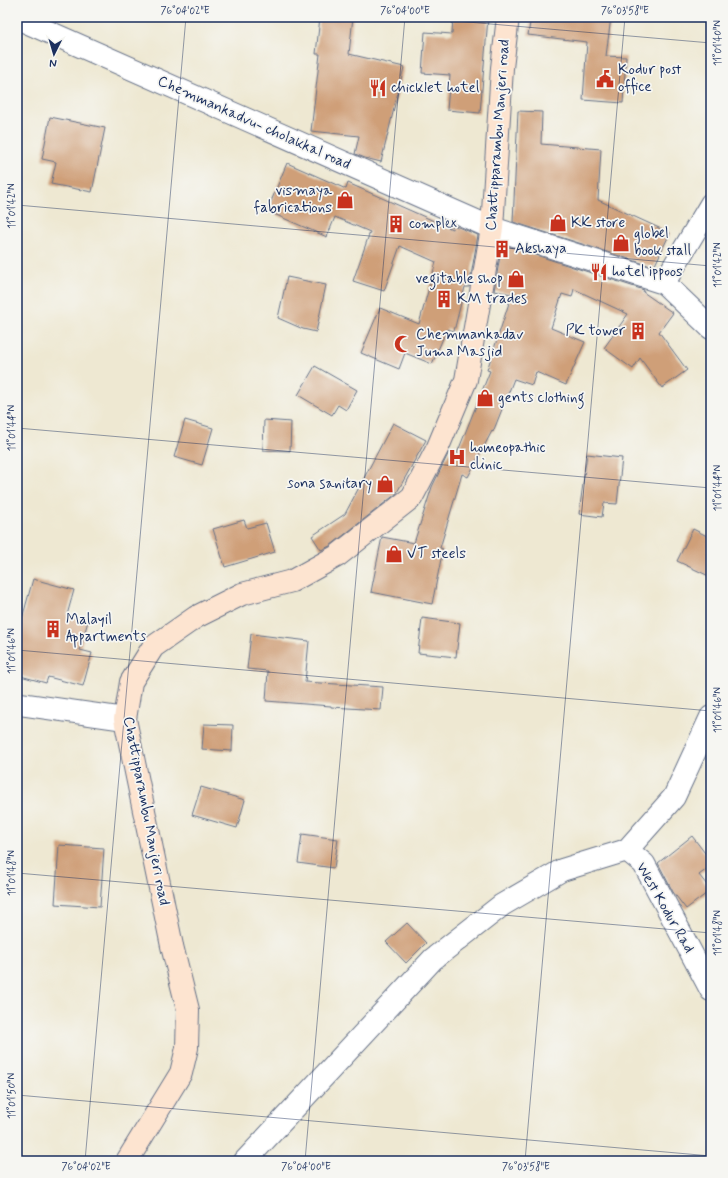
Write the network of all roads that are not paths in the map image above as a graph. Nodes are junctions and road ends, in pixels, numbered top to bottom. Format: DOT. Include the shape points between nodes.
graph roads {
  1 [pos="508,17"];
  2 [pos="17,18"];
  3 [pos="711,204"];
  4 [pos="492,228"];
  5 [pos="664,283"];
  6 [pos="711,328"];
  7 [pos="20,704"];
  8 [pos="711,717"];
  9 [pos="125,720"];
  10 [pos="627,850"];
  11 [pos="711,990"];
  12 [pos="127,1161"];
  13 [pos="245,1161"];
  1 -- 4 [label="main road, Chattipparambu Manjeri road" via="502,68"];
  2 -- 4 [label="street, Chemmankadvu- cholakkal road"];
  3 -- 5 [label="street"];
  4 -- 5 [label="street, Chemmankadvu- cholakkal road"];
  4 -- 9 [label="main road, Chattipparambu Manjeri road" via="466,380 438,447 412,497 337,556 292,582 242,594 202,613 153,647 131,682"];
  5 -- 6 [label="street"];
  7 -- 9 [label="street"];
  8 -- 10 [label="street" via="674,798"];
  9 -- 12 [label="main road, Chattipparambu Manjeri road" via="172,946 188,1010 187,1048 181,1073"];
  10 -- 11 [label="street, West Kodur Rad" via="644,864"];
  10 -- 13 [label="street" via="562,870 502,905 433,959"];
}
